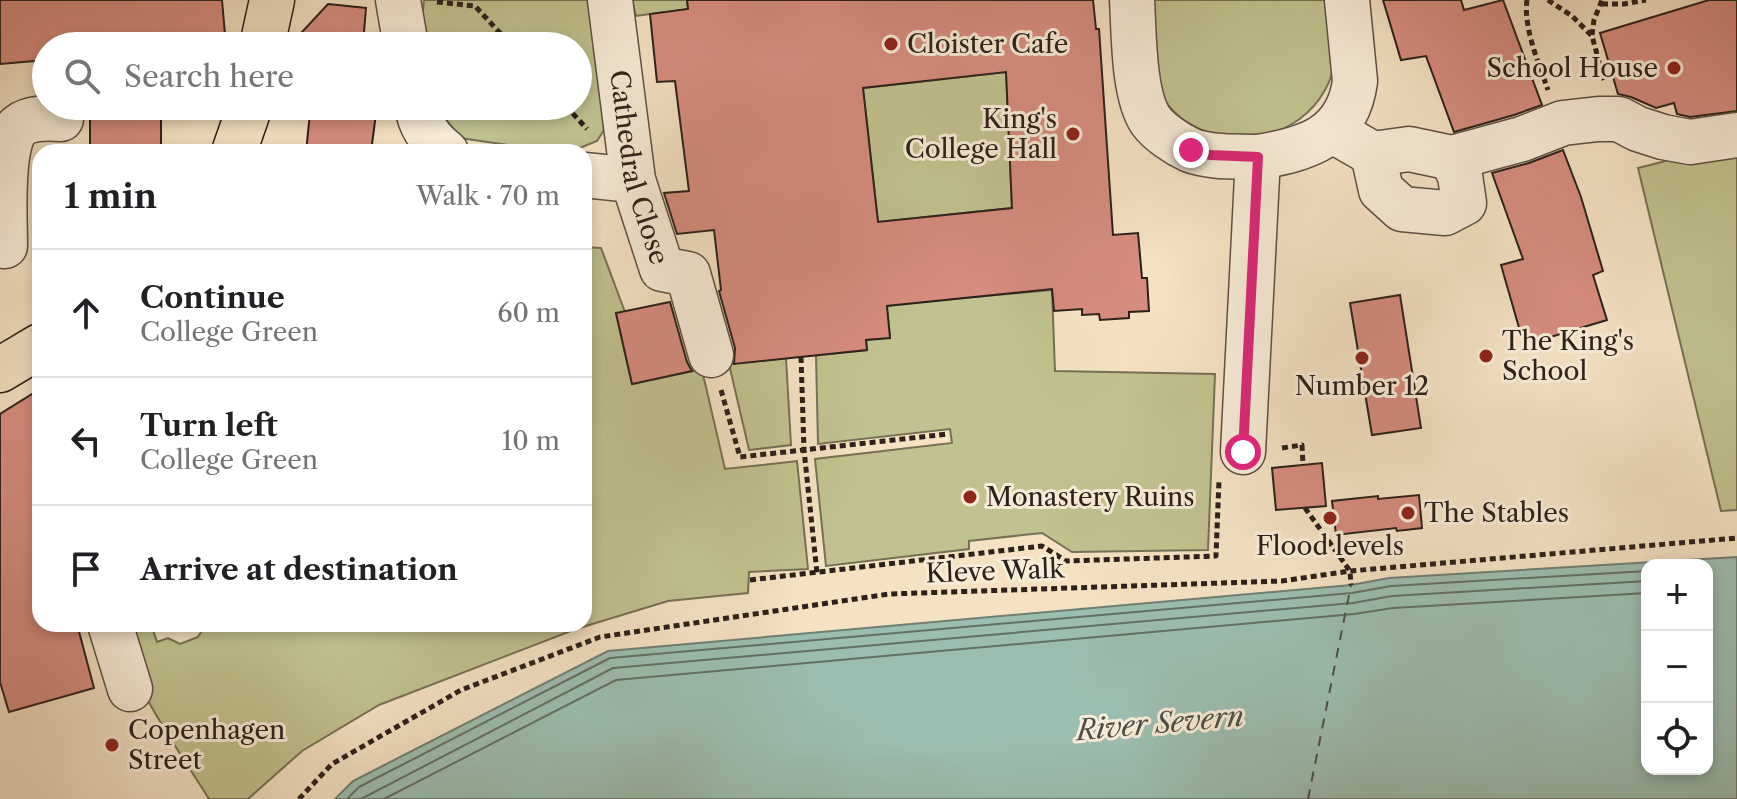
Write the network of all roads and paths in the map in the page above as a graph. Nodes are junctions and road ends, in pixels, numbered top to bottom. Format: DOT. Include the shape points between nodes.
graph roads {
  1 [pos="272,0"];
  2 [pos="610,0"];
  3 [pos="1132,0"];
  4 [pos="1347,0"];
  5 [pos="1527,0"];
  6 [pos="1548,0"];
  7 [pos="1646,0"];
  8 [pos="414,1"];
  9 [pos="1602,2"];
  10 [pos="265,32"];
  11 [pos="408,32"];
  12 [pos="499,32"];
  13 [pos="1592,36"];
  14 [pos="1619,119"];
  15 [pos="33,120"];
  16 [pos="245,120"];
  17 [pos="420,120"];
  18 [pos="572,120"];
  19 [pos="1563,123"];
  20 [pos="1333,131"];
  21 [pos="1737,135"];
  22 [pos="237,144"];
  23 [pos="435,144"];
  24 [pos="583,144"];
  25 [pos="1373,154"];
  26 [pos="1258,157"];
  27 [pos="592,158"];
  28 [pos="1452,158"];
  29 [pos="633,180"];
  30 [pos="3,220"];
  31 [pos="32,351"];
  32 [pos="801,357"];
  33 [pos="714,366"];
  34 [pos="0,370"];
  35 [pos="948,434"];
  36 [pos="1302,445"];
  37 [pos="804,450"];
  38 [pos="1243,452"];
  39 [pos="1303,465"];
  40 [pos="1305,508"];
  41 [pos="1737,538"];
  42 [pos="1350,571"];
  43 [pos="817,573"];
  44 [pos="750,580"];
  45 [pos="1351,585"];
  46 [pos="112,632"];
  47 [pos="130,689"];
  48 [pos="299,799"];
  1 -- 10 [label="main road"];
  2 -- 29 [label="street, Cathedral Close"];
  3 -- 26 [label="street" via="1136,70 1150,120 1191,150"];
  4 -- 20 [label="street" via="1355,81 1345,114"];
  5 -- 19 [label="path" via="1534,49"];
  6 -- 13 [label="path"];
  7 -- 9 [label="path"];
  8 -- 11 [label="street"];
  8 -- 12 [label="path" via="475,6"];
  9 -- 13 [label="path"];
  13 -- 14 [label="path" via="1608,101"];
  14 -- 19 [label="street"];
  14 -- 21 [label="street" via="1690,142"];
  15 -- 30 [label="street" via="8,138"];
  16 -- 22 [label="main road"];
  17 -- 23 [label="street"];
  18 -- 24 [label="path"];
  19 -- 28 [label="street"];
  20 -- 25 [label="street"];
  20 -- 26 [label="street" via="1309,144"];
  25 -- 28 [label="street" via="1409,149"];
  25 -- 28 [label="street" via="1381,190 1391,200 1402,209 1445,213 1464,203"];
  26 -- 38 [label="street"];
  27 -- 29 [label="street"];
  29 -- 33 [label="street, Cathedral Close" via="662,269 688,274"];
  31 -- 34 [label="main road"];
  32 -- 37 [label="path"];
  33 -- 37 [label="path" via="740,457"];
  35 -- 37 [label="path"];
  36 -- 39 [label="path"];
  37 -- 43 [label="path"];
  38 -- 43 [label="path" via="1220,453 1216,556 1066,561 1042,546"];
  40 -- 42 [label="path"];
  41 -- 42 [label="path, Kleve Walk"];
  42 -- 45 [label="path"];
  42 -- 48 [label="path, Kleve Walk" via="1282,581 889,594 600,637 461,690 332,764"];
  43 -- 44 [label="path"];
  46 -- 47 [label="street"];
}
